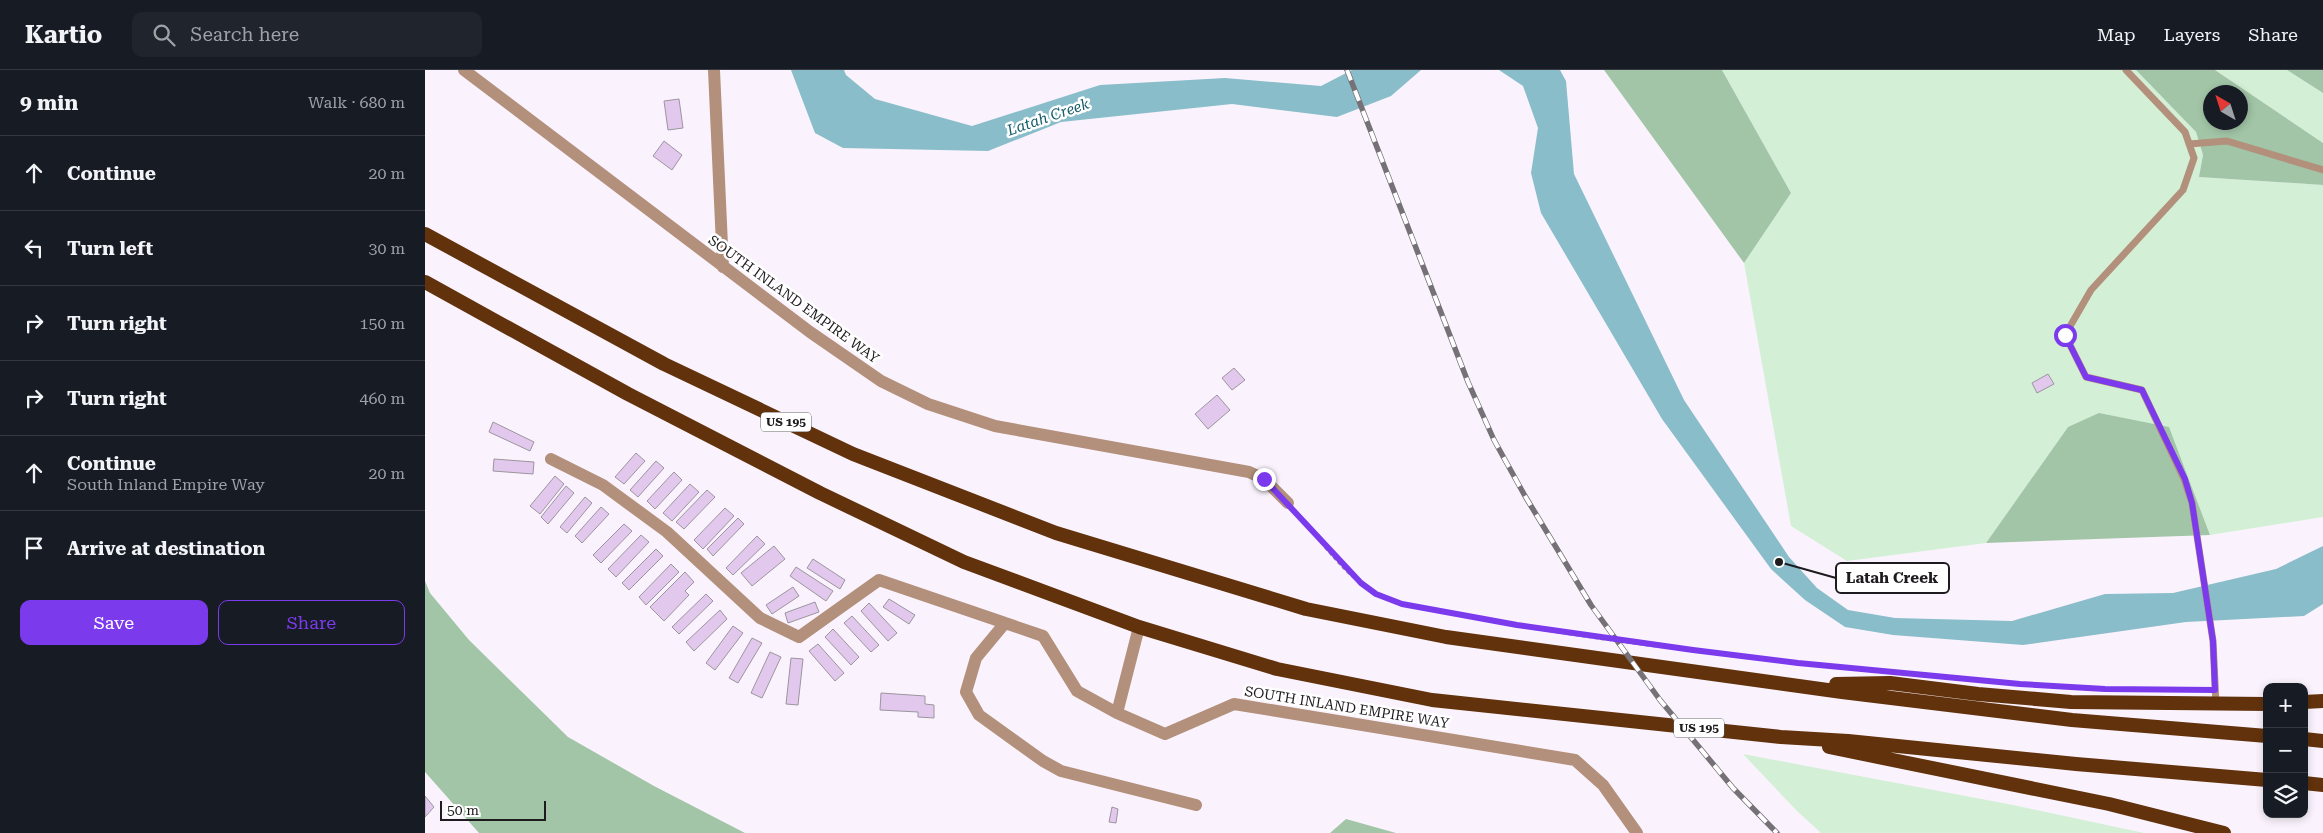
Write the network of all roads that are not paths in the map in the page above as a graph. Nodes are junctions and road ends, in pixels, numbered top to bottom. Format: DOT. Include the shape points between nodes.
graph roads {
  1 [pos="464,70"];
  2 [pos="714,70"];
  3 [pos="2126,70"];
  4 [pos="2189,144"];
  5 [pos="2323,170"];
  6 [pos="425,234"];
  7 [pos="723,267"];
  8 [pos="425,282"];
  9 [pos="551,459"];
  10 [pos="1288,503"];
  11 [pos="1005,623"];
  12 [pos="1139,627"];
  13 [pos="1793,685"];
  14 [pos="2323,701"];
  15 [pos="2308,702"];
  16 [pos="2263,704"];
  17 [pos="2215,705"];
  18 [pos="1117,713"];
  19 [pos="2263,736"];
  20 [pos="1781,737"];
  21 [pos="2308,739"];
  22 [pos="2323,741"];
  23 [pos="2263,780"];
  24 [pos="2308,783"];
  25 [pos="2323,785"];
  26 [pos="1196,805"];
  27 [pos="1637,833"];
  28 [pos="2224,833"];
  1 -- 7 [label="street, SOUTH INLAND EMPIRE WAY"];
  2 -- 7 [label="street"];
  3 -- 4 [label="lane" via="2185,132"];
  4 -- 5 [label="lane" via="2227,141"];
  4 -- 17 [label="lane" via="2194,158 2183,190 2091,290 2065,335 2086,377 2142,390 2185,479 2192,503 2213,641"];
  6 -- 13 [label="highway, US 195" via="664,364 853,454 1056,533 1306,610 1447,637"];
  7 -- 10 [label="street, SOUTH INLAND EMPIRE WAY" via="881,381 928,404 995,426 1249,472 1264,479"];
  8 -- 12 [label="highway, US 195" via="629,394 820,493 965,562"];
  9 -- 11 [label="street, SOUTH INLAND EMPIRE WAY" via="603,485 667,532 760,618 799,637 879,580"];
  11 -- 18 [label="street, SOUTH INLAND EMPIRE WAY" via="1043,636 1077,690"];
  11 -- 26 [label="street" via="976,658 966,692 979,715 1061,771"];
  12 -- 18 [label="street"];
  12 -- 20 [label="highway, US 195" via="1277,669 1432,700"];
  13 -- 17 [label="highway" via="1890,683 2071,702"];
  13 -- 19 [label="highway, US 195" via="2072,720"];
  14 -- 15 [label="highway"];
  16 -- 17 [label="highway"];
  18 -- 27 [label="street, SOUTH INLAND EMPIRE WAY" via="1165,734 1234,704 1575,760 1603,785"];
  20 -- 23 [label="highway, US 195"];
  20 -- 28 [label="highway" via="2109,804"];
  21 -- 22 [label="highway"];
  24 -- 25 [label="highway"];
}
